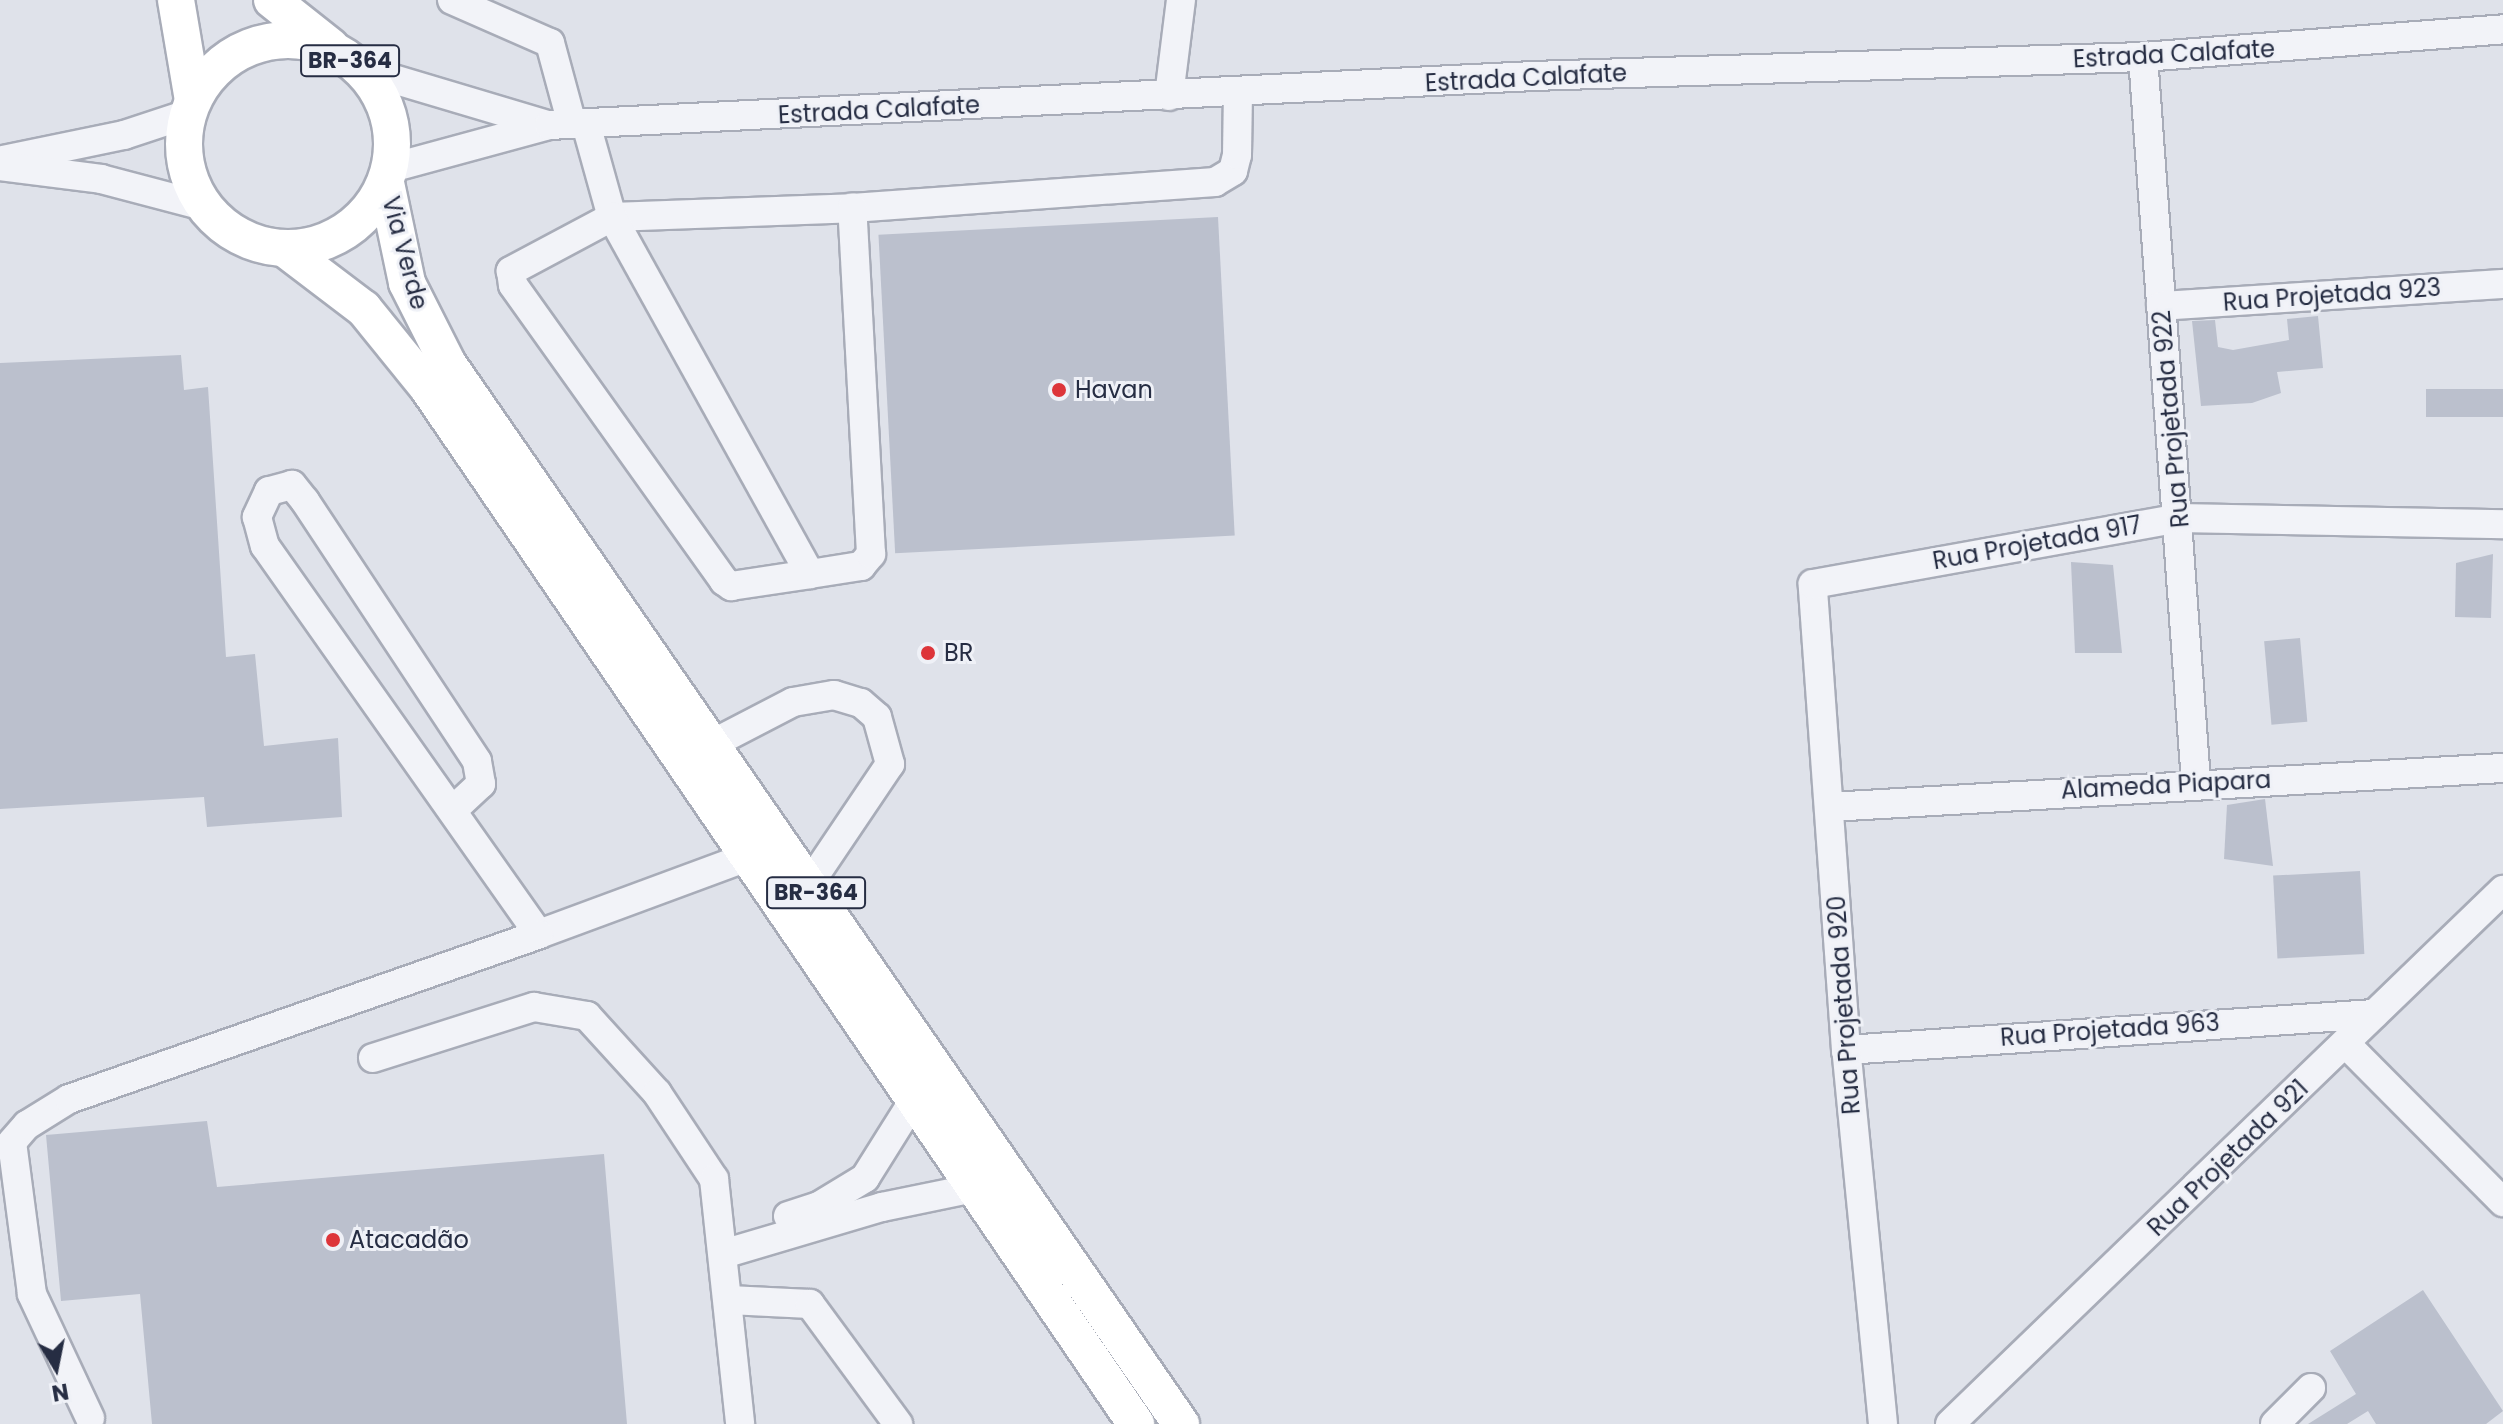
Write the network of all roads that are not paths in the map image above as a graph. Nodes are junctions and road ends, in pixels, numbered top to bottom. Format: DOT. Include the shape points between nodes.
graph roads {
  1 [pos="176,0"];
  2 [pos="272,0"];
  3 [pos="452,0"];
  4 [pos="1181,0"];
  5 [pos="2503,29"];
  6 [pos="2143,57"];
  7 [pos="351,61"];
  8 [pos="1238,93"];
  9 [pos="1169,96"];
  10 [pos="190,107"];
  11 [pos="569,124"];
  12 [pos="0,163"];
  13 [pos="388,176"];
  14 [pos="203,206"];
  15 [pos="852,208"];
  16 [pos="612,217"];
  17 [pos="285,249"];
  18 [pos="2503,284"];
  19 [pos="2161,306"];
  20 [pos="438,376"];
  21 [pos="2180,518"];
  22 [pos="2503,524"];
  23 [pos="810,574"];
  24 [pos="1813,584"];
  25 [pos="714,743"];
  26 [pos="2503,768"];
  27 [pos="2196,782"];
  28 [pos="1830,807"];
  29 [pos="454,809"];
  30 [pos="745,858"];
  31 [pos="809,884"];
  32 [pos="2503,890"];
  33 [pos="539,934"];
  34 [pos="2374,1014"];
  35 [pos="2346,1044"];
  36 [pos="1846,1050"];
  37 [pos="373,1058"];
  38 [pos="912,1103"];
  39 [pos="970,1189"];
  40 [pos="2503,1202"];
  41 [pos="722,1245"];
  42 [pos="729,1300"];
  43 [pos="2311,1388"];
  44 [pos="90,1418"];
  45 [pos="1124,1420"];
  46 [pos="740,1424"];
  47 [pos="898,1424"];
  48 [pos="1181,1424"];
  49 [pos="1883,1424"];
  50 [pos="1950,1424"];
  51 [pos="2275,1424"];
  1 -- 10 [label="main road"];
  2 -- 7 [label="main road, BR-364"];
  3 -- 11 [label="street" via="550,43"];
  4 -- 9 [label="street"];
  5 -- 6 [label="street, Estrada Calafate"];
  6 -- 8 [label="street, Estrada Calafate" via="1532,76"];
  6 -- 19 [label="street, Rua Projetada 922"];
  7 -- 10 [label="main road, BR-364" via="306,41 272,41 239,52 212,72"];
  7 -- 11 [label="street, Estrada Calafate"];
  7 -- 13 [label="main road, BR-364" via="390,116"];
  8 -- 9 [label="street, Estrada Calafate"];
  8 -- 15 [label="street" via="1233,171 1215,182"];
  9 -- 11 [label="street, Estrada Calafate"];
  10 -- 12 [label="street" via="124,135"];
  10 -- 14 [label="main road" via="185,156"];
  11 -- 13 [label="street, Estrada Calafate"];
  11 -- 16 [label="street"];
  12 -- 14 [label="street" via="101,179"];
  13 -- 17 [label="main road" via="346,232"];
  13 -- 20 [label="main road, Via Verde / BR-364" via="407,283"];
  14 -- 17 [label="main road, BR-364" via="226,228"];
  15 -- 16 [label="street"];
  15 -- 23 [label="street" via="870,560"];
  16 -- 23 [label="street"];
  16 -- 23 [label="street" via="514,265 513,285 724,581 731,586"];
  17 -- 20 [label="main road, Via Verde / BR-364" via="364,309"];
  18 -- 19 [label="street, Rua Projetada 923"];
  19 -- 21 [label="street, Rua Projetada 922"];
  20 -- 25 [label="main road, BR-364"];
  20 -- 30 [label="main road, BR-364"];
  21 -- 22 [label="street, Rua Projetada 917"];
  21 -- 24 [label="street, Rua Projetada 917"];
  21 -- 27 [label="street, Rua Projetada 922"];
  24 -- 28 [label="street, Rua Projetada 920"];
  25 -- 31 [label="main road, BR-364"];
  25 -- 31 [label="street" via="793,702 834,695 861,703 877,717 890,764"];
  26 -- 27 [label="street, Alameda Piapara"];
  27 -- 28 [label="street, Alameda Piapara"];
  28 -- 36 [label="street, Rua Projetada 920"];
  29 -- 29 [label="street" via="265,546 257,517 269,491 292,485 305,501 477,761 481,784"];
  29 -- 33 [label="street"];
  30 -- 33 [label="street"];
  30 -- 38 [label="main road, BR-364"];
  31 -- 48 [label="main road, BR-364"];
  32 -- 34 [label="street, Rua Projetada 921"];
  33 -- 44 [label="street" via="69,1099 27,1125 12,1142 32,1294"];
  34 -- 35 [label="street, Rua Projetada 921"];
  34 -- 36 [label="street, Rua Projetada 963"];
  35 -- 40 [label="street"];
  35 -- 50 [label="street, Rua Projetada 921"];
  36 -- 49 [label="street, Rua Projetada 920"];
  37 -- 41 [label="street" via="534,1007 587,1016 657,1093 707,1163"];
  38 -- 39 [label="main road, BR-364"];
  38 -- 41 [label="street" via="865,1178 819,1206"];
  39 -- 41 [label="street"];
  39 -- 45 [label="main road, BR-364"];
  41 -- 42 [label="street"];
  42 -- 46 [label="street"];
  42 -- 47 [label="street" via="810,1304"];
  43 -- 51 [label="street"];
}
